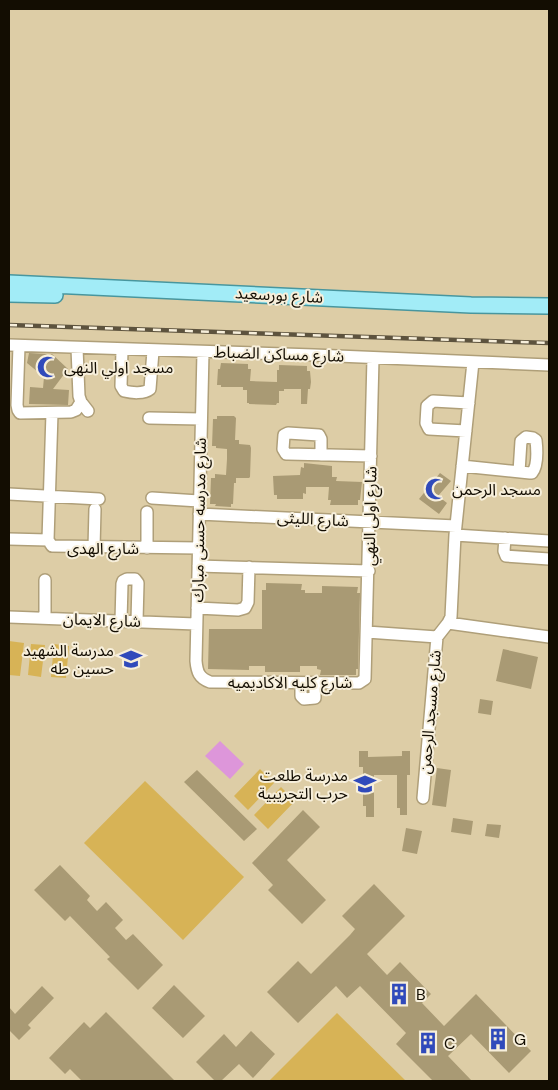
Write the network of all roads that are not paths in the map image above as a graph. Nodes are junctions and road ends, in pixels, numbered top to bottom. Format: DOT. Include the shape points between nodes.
graph roads {
  1 [pos="9,283"];
  2 [pos="9,294"];
  3 [pos="549,306"];
  4 [pos="524,309"];
  5 [pos="549,313"];
  6 [pos="14,346"];
  7 [pos="77,348"];
  8 [pos="122,350"];
  9 [pos="153,351"];
  10 [pos="203,352"];
  11 [pos="373,358"];
  12 [pos="473,362"];
  13 [pos="549,365"];
  14 [pos="468,403"];
  15 [pos="52,413"];
  16 [pos="149,418"];
  17 [pos="201,419"];
  18 [pos="466,431"];
  19 [pos="321,455"];
  20 [pos="371,456"];
  21 [pos="462,466"];
  22 [pos="519,472"];
  23 [pos="9,494"];
  24 [pos="50,496"];
  25 [pos="152,498"];
  26 [pos="199,501"];
  27 [pos="147,512"];
  28 [pos="199,514"];
  29 [pos="369,522"];
  30 [pos="456,530"];
  31 [pos="505,538"];
  32 [pos="9,539"];
  33 [pos="48,540"];
  34 [pos="549,541"];
  35 [pos="94,548"];
  36 [pos="147,548"];
  37 [pos="198,548"];
  38 [pos="549,559"];
  39 [pos="198,566"];
  40 [pos="249,567"];
  41 [pos="369,571"];
  42 [pos="45,580"];
  43 [pos="197,608"];
  44 [pos="9,617"];
  45 [pos="45,618"];
  46 [pos="121,621"];
  47 [pos="137,622"];
  48 [pos="448,623"];
  49 [pos="196,624"];
  50 [pos="368,632"];
  51 [pos="437,637"];
  52 [pos="549,637"];
  53 [pos="367,675"];
  54 [pos="210,682"];
  55 [pos="301,683"];
  56 [pos="315,683"];
  57 [pos="423,798"];
  1 -- 4 [label="main road, شارع بورسعيد"];
  2 -- 4 [label="main road, شارع بورسعيد"];
  3 -- 4 [label="main road, شارع بورسعيد"];
  4 -- 5 [label="main road, شارع بورسعيد"];
  6 -- 7 [label="street, شارع مساكن الضباط"];
  6 -- 15 [label="street" via="18,410 25,414"];
  7 -- 8 [label="street, شارع مساكن الضباط"];
  7 -- 15 [label="street" via="85,406 71,412"];
  8 -- 9 [label="street, شارع مساكن الضباط"];
  8 -- 9 [label="street" via="121,386 128,392 150,389"];
  9 -- 10 [label="street, شارع مساكن الضباط"];
  10 -- 11 [label="street, شارع مساكن الضباط"];
  10 -- 17 [label="street, شارع مدرسه حسنى مبارك"];
  11 -- 12 [label="street, شارع مساكن الضباط"];
  11 -- 20 [label="street, شارع اولى النهي"];
  12 -- 13 [label="street, شارع مساكن الضباط"];
  12 -- 14 [label="street"];
  14 -- 18 [label="street"];
  14 -- 18 [label="street" via="433,401 427,406 426,424 429,429"];
  15 -- 24 [label="street, شارع الهدى"];
  16 -- 17 [label="street"];
  17 -- 26 [label="street, شارع مدرسه حسنى مبارك"];
  18 -- 21 [label="street"];
  19 -- 20 [label="street"];
  20 -- 29 [label="street, شارع اولى النهي"];
  21 -- 22 [label="street"];
  21 -- 30 [label="street"];
  23 -- 24 [label="street"];
  24 -- 33 [label="street, شارع الهدى"];
  24 -- 35 [label="street" via="97,504"];
  25 -- 26 [label="street"];
  26 -- 28 [label="street, شارع مدرسه حسنى مبارك"];
  27 -- 36 [label="street"];
  28 -- 29 [label="street, شارع الليثى"];
  28 -- 37 [label="street, شارع مدرسه حسنى مبارك"];
  29 -- 30 [label="street, شارع الليثى"];
  29 -- 41 [label="street, شارع اولى النهي"];
  30 -- 31 [label="street, شارع الليثى"];
  30 -- 48 [label="street"];
  31 -- 34 [label="street, شارع الليثى"];
  31 -- 38 [label="street" via="506,556"];
  32 -- 33 [label="street"];
  33 -- 35 [label="street, شارع الهدى" via="55,548"];
  35 -- 36 [label="street, شارع الهدى"];
  36 -- 37 [label="street, شارع الهدى"];
  37 -- 39 [label="street, شارع مدرسه حسنى مبارك"];
  39 -- 40 [label="street"];
  39 -- 43 [label="street, شارع مدرسه حسنى مبارك"];
  40 -- 41 [label="street"];
  40 -- 43 [label="street" via="245,608"];
  41 -- 50 [label="street, شارع اولى النهي"];
  42 -- 45 [label="street"];
  43 -- 49 [label="street, شارع مدرسه حسنى مبارك"];
  44 -- 45 [label="street, شارع الايمان"];
  45 -- 46 [label="street, شارع الايمان"];
  46 -- 47 [label="street, شارع الايمان"];
  46 -- 47 [label="street" via="123,581 135,579 138,583"];
  47 -- 49 [label="street, شارع الايمان"];
  48 -- 51 [label="street, شارع مسجد الرحمن"];
  48 -- 52 [label="street"];
  49 -- 54 [label="street, شارع مدرسه حسنى مبارك" via="196,669"];
  50 -- 51 [label="street"];
  50 -- 53 [label="street, شارع اولى النهي"];
  51 -- 57 [label="street, شارع مسجد الرحمن"];
  53 -- 56 [label="street, شارع كليه الاكاديميه" via="359,683"];
  54 -- 55 [label="street, شارع كليه الاكاديميه"];
  55 -- 56 [label="street, شارع كليه الاكاديميه"];
  55 -- 56 [label="street" via="304,700 315,698"];
}
